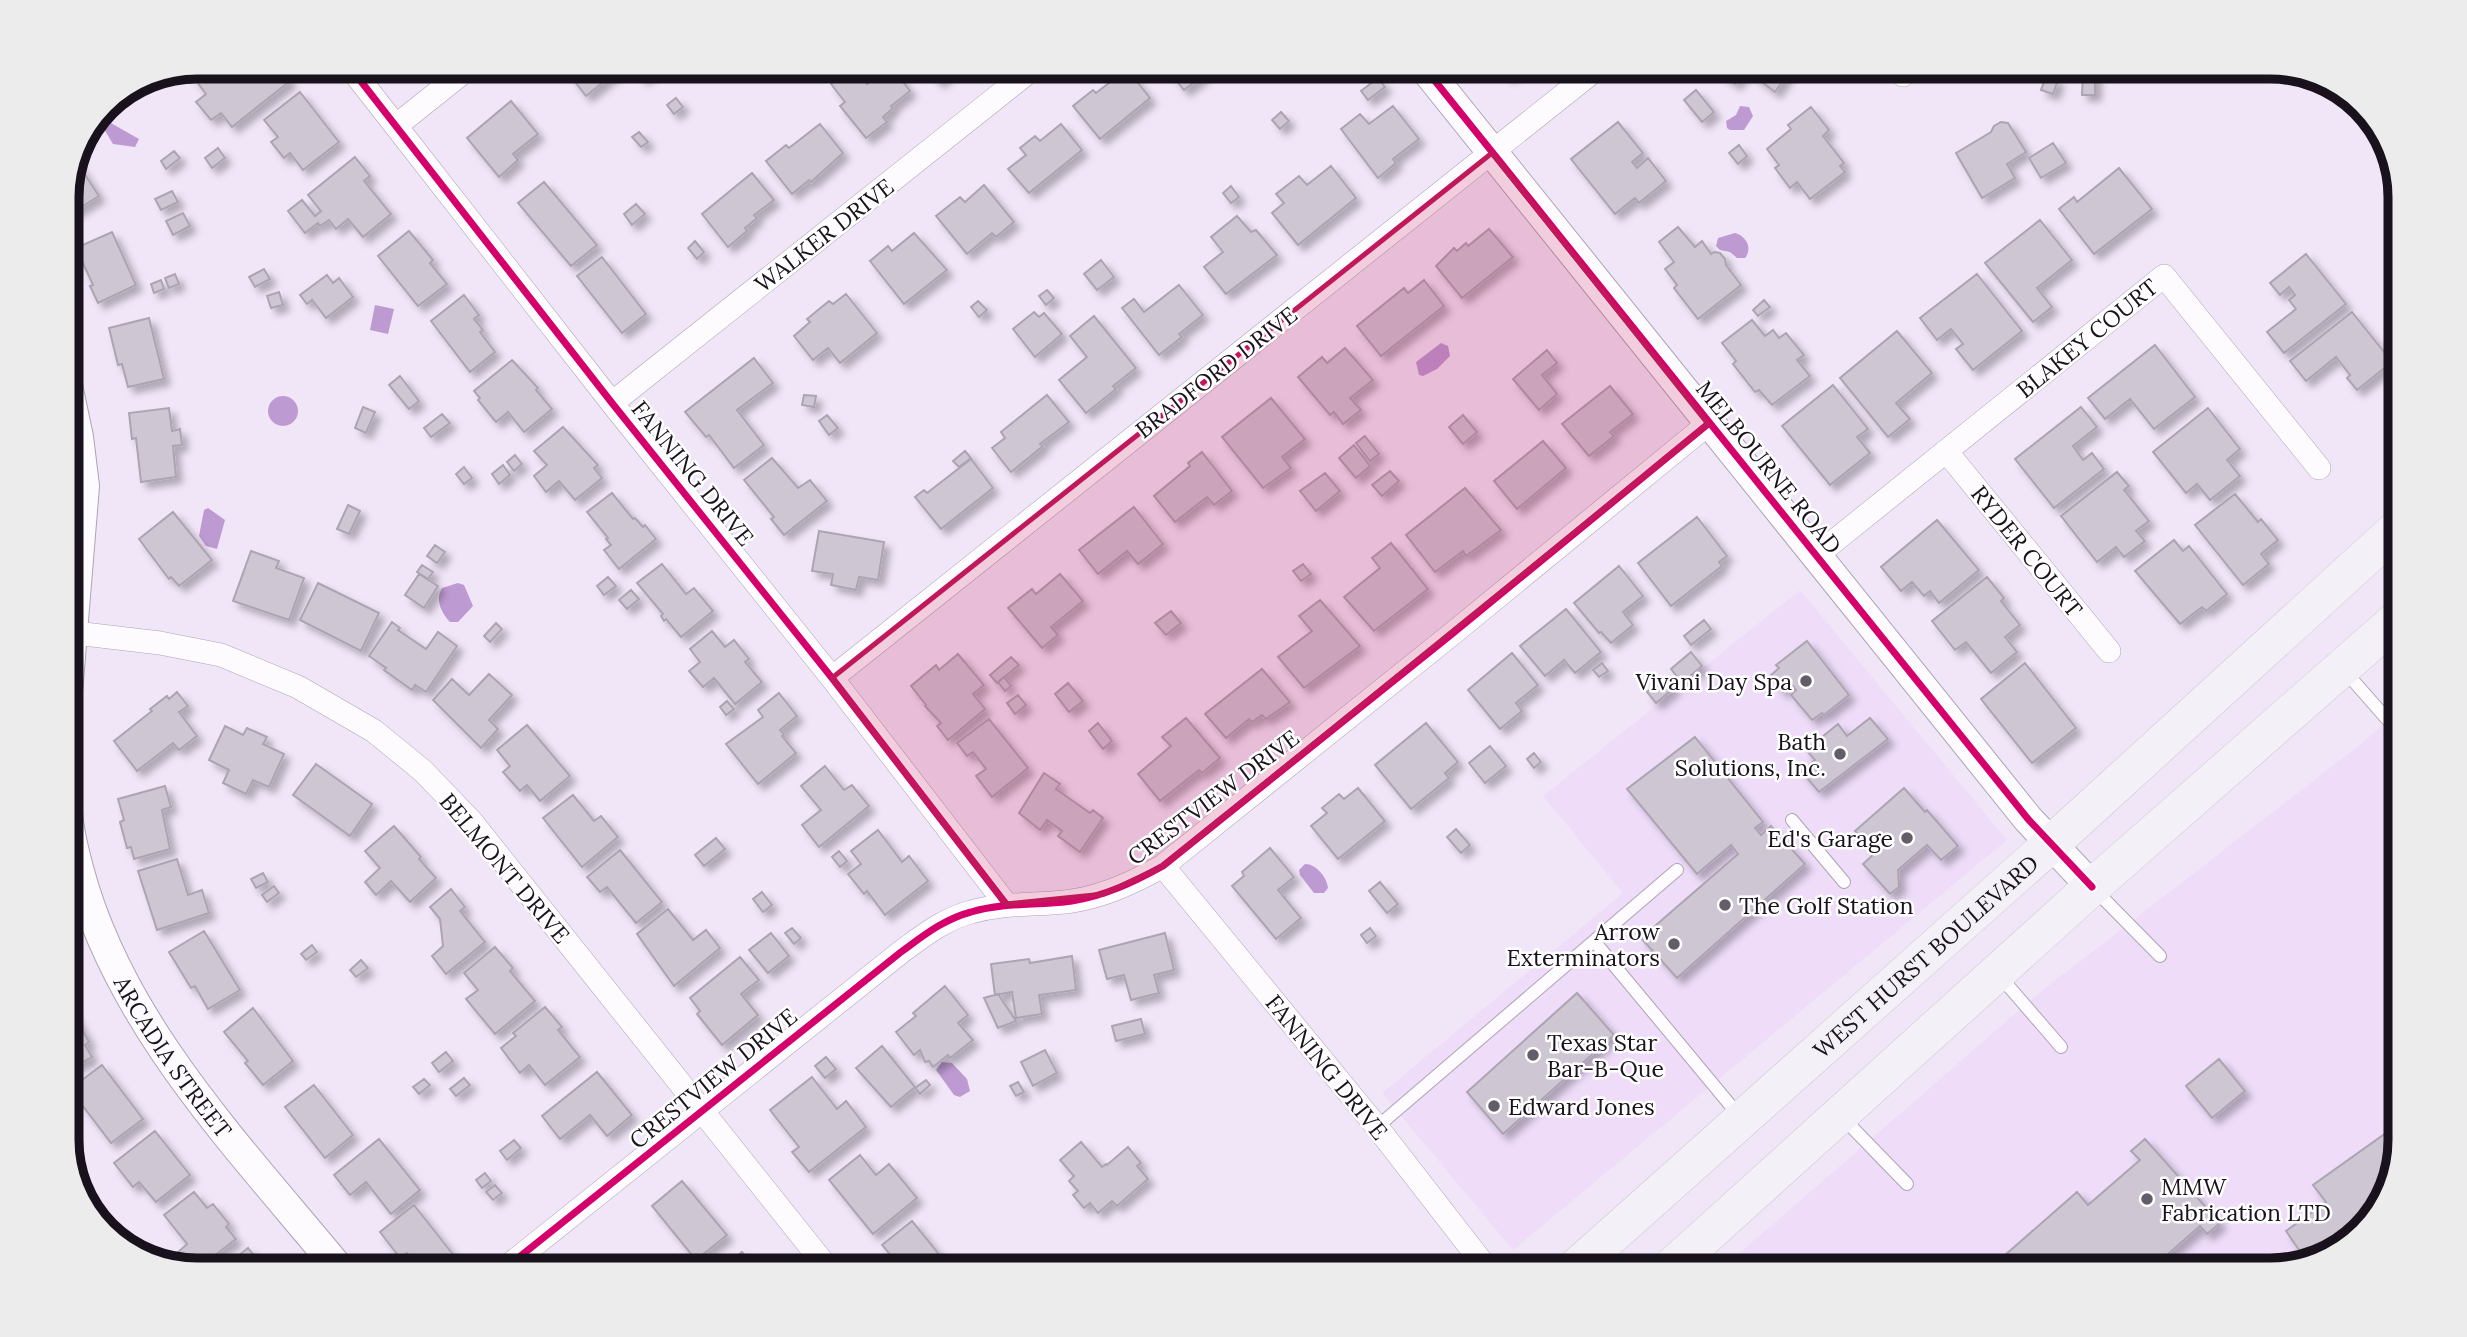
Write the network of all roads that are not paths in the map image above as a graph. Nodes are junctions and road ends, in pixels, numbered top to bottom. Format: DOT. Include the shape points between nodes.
graph roads {
  1 [pos="360,79"];
  2 [pos="455,79"];
  3 [pos="1020,79"];
  4 [pos="1433,79"];
  5 [pos="1584,79"];
  6 [pos="397,125"];
  7 [pos="1492,153"];
  8 [pos="612,403"];
  9 [pos="1708,424"];
  10 [pos="79,445"];
  11 [pos="1946,451"];
  12 [pos="2319,468"];
  13 [pos="2388,537"];
  14 [pos="79,538"];
  15 [pos="1817,555"];
  16 [pos="79,634"];
  17 [pos="2388,640"];
  18 [pos="2109,651"];
  19 [pos="2343,669"];
  20 [pos="832,678"];
  21 [pos="2388,720"];
  22 [pos="1792,820"];
  23 [pos="2050,844"];
  24 [pos="1163,866"];
  25 [pos="79,870"];
  26 [pos="1677,870"];
  27 [pos="1844,882"];
  28 [pos="2092,887"];
  29 [pos="1006,904"];
  30 [pos="1594,941"];
  31 [pos="2161,956"];
  32 [pos="1998,974"];
  33 [pos="2061,1047"];
  34 [pos="702,1112"];
  35 [pos="1841,1116"];
  36 [pos="1741,1118"];
  37 [pos="1377,1127"];
  38 [pos="1908,1184"];
  39 [pos="330,1258"];
  40 [pos="518,1258"];
  41 [pos="819,1258"];
  42 [pos="1479,1258"];
  43 [pos="1586,1258"];
  44 [pos="1681,1258"];
  1 -- 6 [label="street, FANNING DRIVE"];
  2 -- 6 [label="street"];
  3 -- 8 [label="street, WALKER DRIVE"];
  4 -- 7 [label="street, MELBOURNE ROAD"];
  5 -- 7 [label="street, BRADFORD DRIVE"];
  6 -- 8 [label="street, FANNING DRIVE"];
  7 -- 9 [label="street, MELBOURNE ROAD"];
  7 -- 20 [label="street, BRADFORD DRIVE"];
  8 -- 20 [label="street, FANNING DRIVE"];
  9 -- 15 [label="street, MELBOURNE ROAD"];
  9 -- 24 [label="street, CRESTVIEW DRIVE"];
  10 -- 14 [label="street" via="84,486"];
  11 -- 12 [label="street, BLAKEY COURT" via="2164,276"];
  11 -- 15 [label="street, BLAKEY COURT"];
  11 -- 18 [label="street, RYDER COURT"];
  13 -- 23 [label="main road, WEST HURST BOULEVARD"];
  15 -- 23 [label="street, MELBOURNE ROAD"];
  16 -- 34 [label="street, BELMONT DRIVE" via="221,655 298,687 374,731 423,771 471,821"];
  17 -- 19 [label="main road"];
  19 -- 21 [label="lane"];
  19 -- 28 [label="main road"];
  20 -- 29 [label="street, FANNING DRIVE"];
  22 -- 27 [label="lane"];
  23 -- 28 [label="street, MELBOURNE ROAD"];
  23 -- 36 [label="main road, WEST HURST BOULEVARD"];
  24 -- 29 [label="street, CRESTVIEW DRIVE" via="1104,894 1072,901"];
  24 -- 37 [label="street, FANNING DRIVE"];
  25 -- 39 [label="street, ARCADIA STREET" via="98,929 148,1024 198,1098"];
  26 -- 30 [label="lane"];
  28 -- 31 [label="lane"];
  28 -- 32 [label="main road"];
  29 -- 34 [label="street, CRESTVIEW DRIVE" via="943,922"];
  30 -- 36 [label="lane"];
  30 -- 37 [label="lane"];
  32 -- 33 [label="lane"];
  32 -- 35 [label="main road"];
  34 -- 40 [label="street, CRESTVIEW DRIVE"];
  34 -- 41 [label="street, BELMONT DRIVE"];
  35 -- 38 [label="lane"];
  35 -- 44 [label="main road"];
  36 -- 43 [label="main road, WEST HURST BOULEVARD"];
  37 -- 42 [label="street, FANNING DRIVE"];
}
